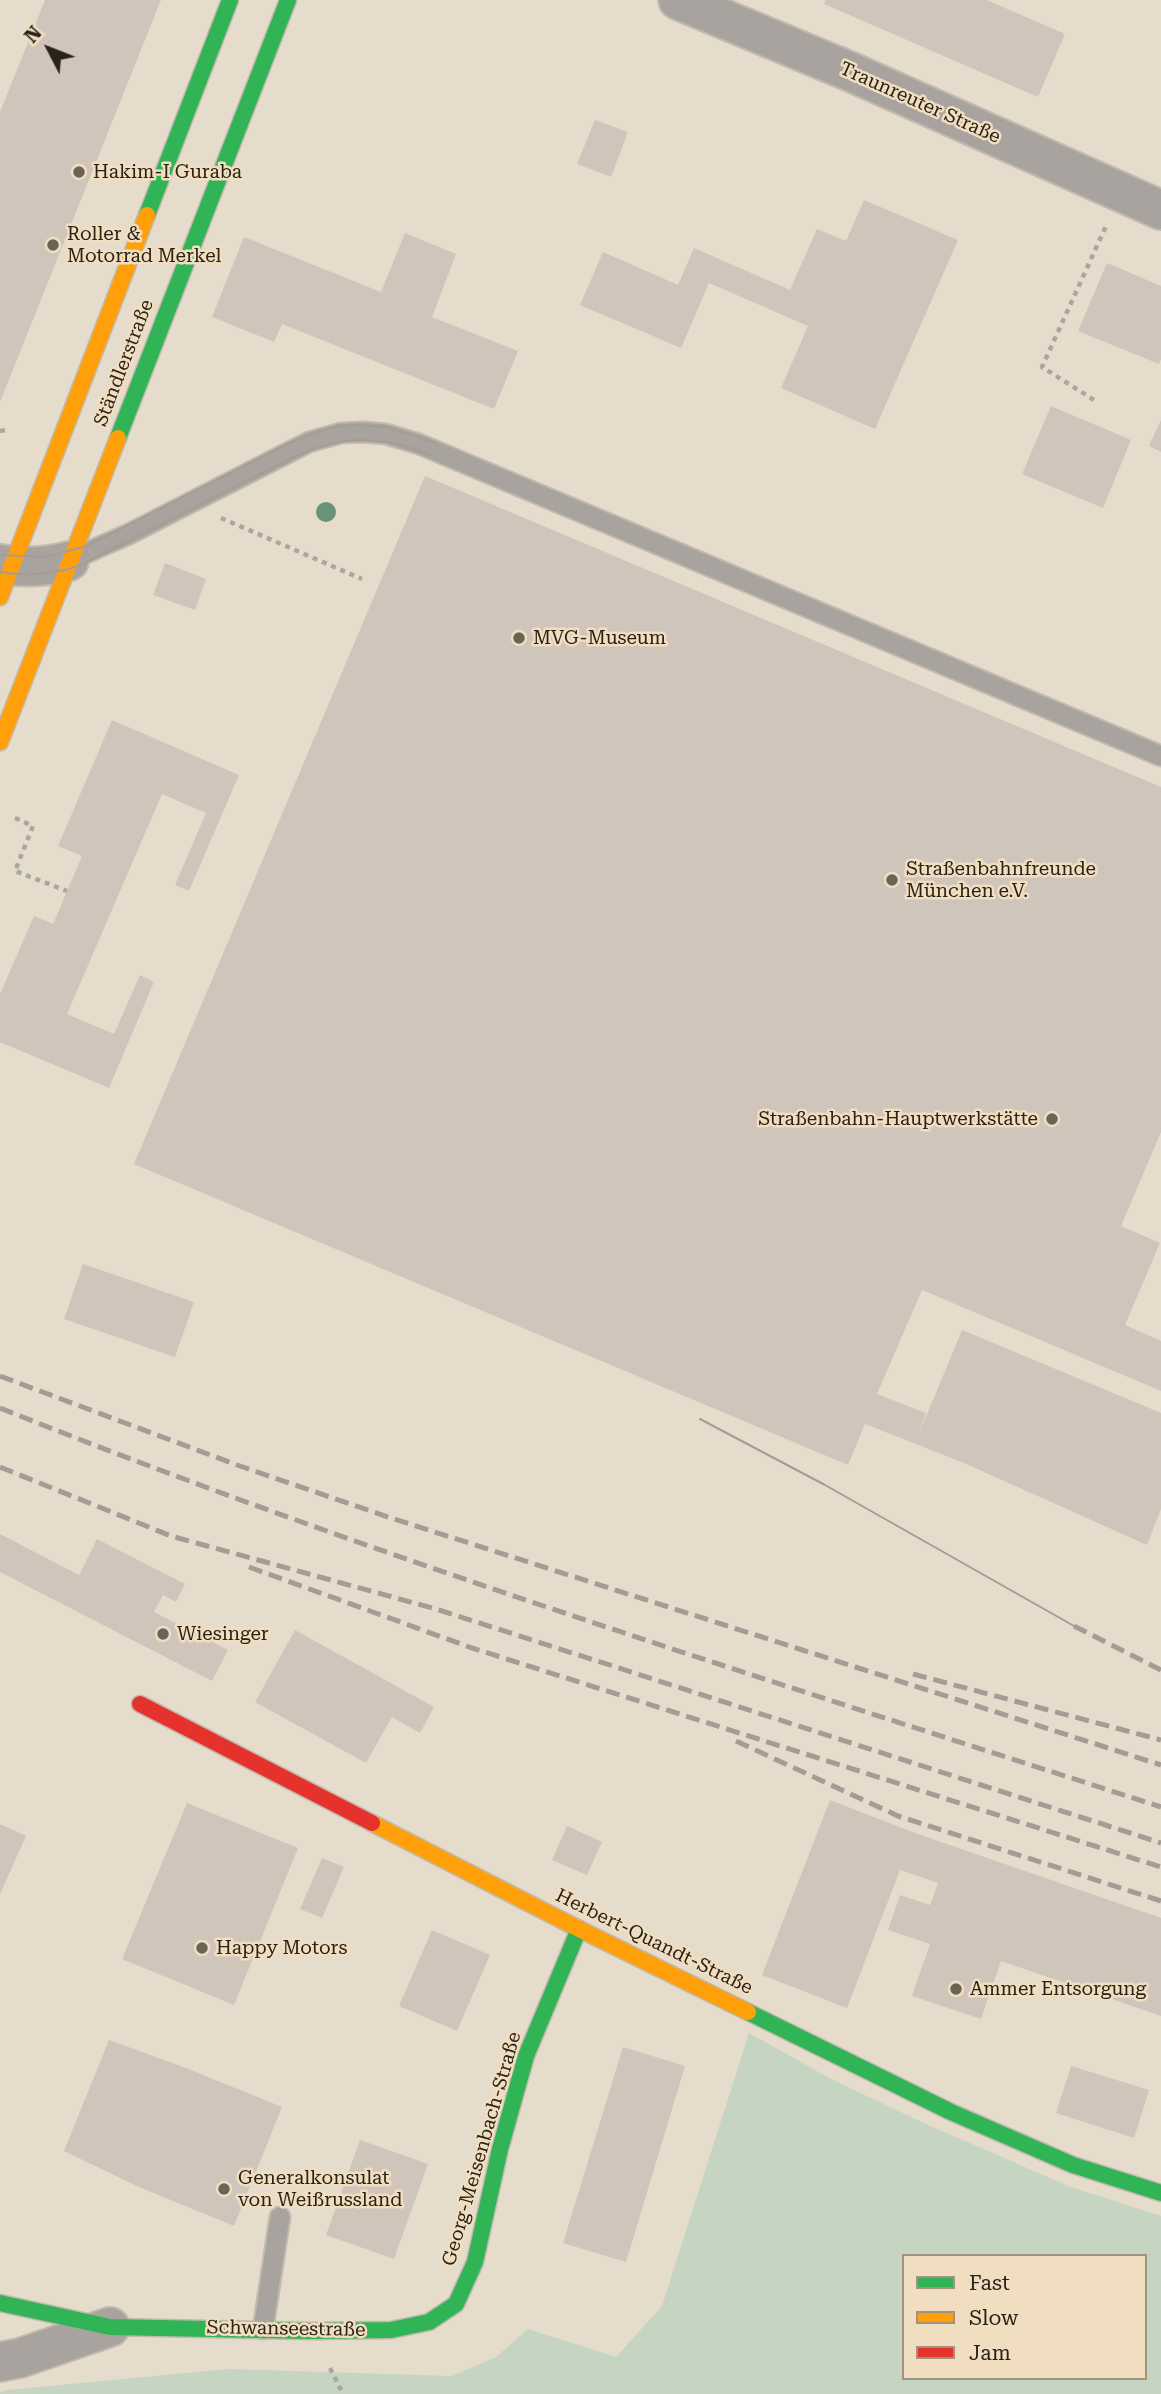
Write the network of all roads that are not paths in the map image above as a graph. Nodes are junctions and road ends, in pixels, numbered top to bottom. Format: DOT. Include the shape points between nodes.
graph roads {
  1 [pos="230,0"];
  2 [pos="288,0"];
  3 [pos="678,0"];
  4 [pos="1161,210"];
  5 [pos="69,561"];
  6 [pos="4,576"];
  7 [pos="0,742"];
  8 [pos="1161,756"];
  9 [pos="140,1704"];
  10 [pos="579,1929"];
  11 [pos="1161,2193"];
  12 [pos="280,2217"];
  13 [pos="0,2303"];
  14 [pos="456,2304"];
  15 [pos="110,2327"];
  16 [pos="263,2329"];
  17 [pos="0,2362"];
  1 -- 6 [label="street, Ständlerstraße"];
  2 -- 5 [label="street, Ständlerstraße"];
  3 -- 4 [label="street, Traunreuter Straße"];
  5 -- 6 [label="street"];
  5 -- 7 [label="street, Ständlerstraße"];
  5 -- 8 [label="lane" via="320,438 353,432 396,436"];
  9 -- 10 [label="street, Herbert-Quandt-Straße"];
  10 -- 11 [label="street, Herbert-Quandt-Straße" via="951,2112 1073,2165"];
  10 -- 14 [label="street, Georg-Meisenbach-Straße" via="526,2056 475,2262"];
  12 -- 16 [label="lane"];
  13 -- 15 [label="street, Schwanseestraße"];
  14 -- 16 [label="street, Schwanseestraße" via="429,2322 391,2330"];
  15 -- 16 [label="street, Schwanseestraße"];
  15 -- 17 [label="street, Schwanseestraße"];
}
